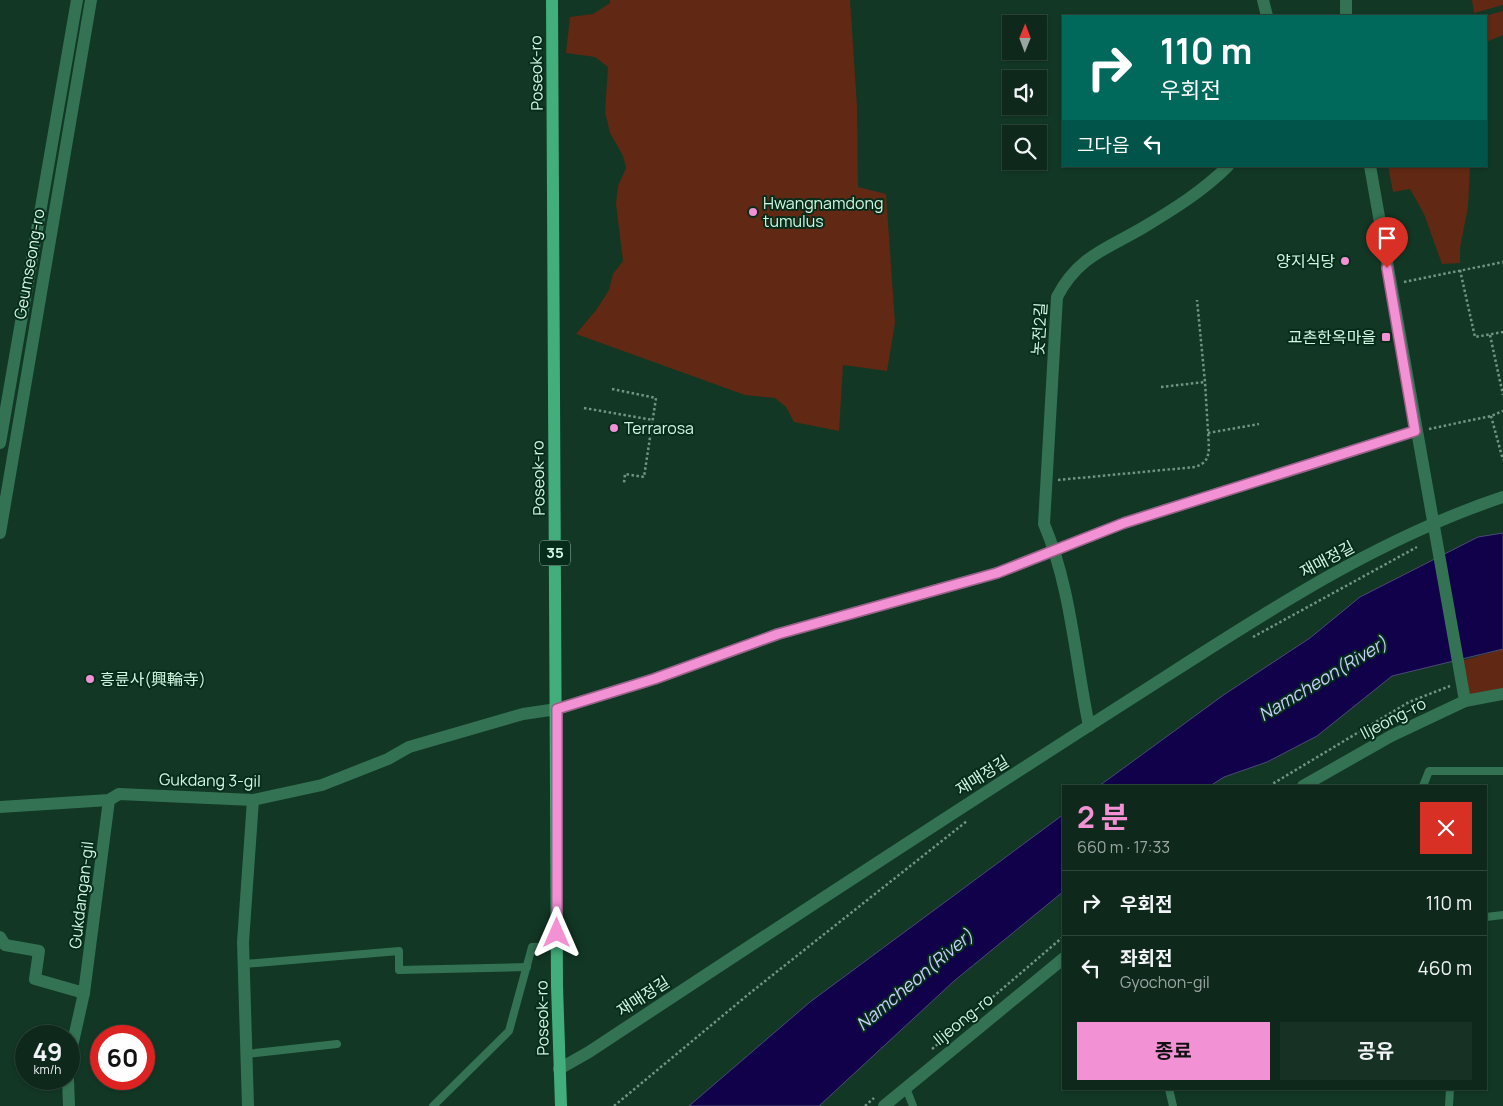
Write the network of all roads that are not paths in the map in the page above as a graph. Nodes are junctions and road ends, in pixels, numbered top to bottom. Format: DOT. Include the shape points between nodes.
graph roads {
  1 [pos="77,0"];
  2 [pos="91,0"];
  3 [pos="552,0"];
  4 [pos="1263,0"];
  5 [pos="1346,0"];
  6 [pos="1267,15"];
  7 [pos="1346,15"];
  8 [pos="1227,167"];
  9 [pos="1370,167"];
  10 [pos="1415,431"];
  11 [pos="0,444"];
  12 [pos="1503,497"];
  13 [pos="1434,531"];
  14 [pos="0,533"];
  15 [pos="1055,549"];
  16 [pos="1503,694"];
  17 [pos="1465,701"];
  18 [pos="557,709"];
  19 [pos="1089,726"];
  20 [pos="1503,771"];
  21 [pos="1305,785"];
  22 [pos="1423,785"];
  23 [pos="109,800"];
  24 [pos="253,800"];
  25 [pos="0,807"];
  26 [pos="1503,915"];
  27 [pos="1487,916"];
  28 [pos="0,937"];
  29 [pos="557,946"];
  30 [pos="1062,960"];
  31 [pos="244,964"];
  32 [pos="527,967"];
  33 [pos="84,993"];
  34 [pos="77,1025"];
  35 [pos="338,1044"];
  36 [pos="246,1054"];
  37 [pos="559,1069"];
  38 [pos="906,1088"];
  39 [pos="68,1090"];
  40 [pos="1168,1090"];
  41 [pos="1450,1090"];
  42 [pos="881,1100"];
  43 [pos="438,1105"];
  44 [pos="69,1106"];
  45 [pos="248,1106"];
  46 [pos="561,1106"];
  47 [pos="913,1106"];
  48 [pos="1173,1106"];
  49 [pos="1449,1106"];
  1 -- 11 [label="street, Geumseong-ro"];
  2 -- 14 [label="street, Geumseong-ro"];
  3 -- 18 [label="main road, Poseok-ro / 35" via="552,376"];
  4 -- 6 [label="street"];
  5 -- 7 [label="street"];
  8 -- 15 [label="street, 놋전2길" via="1205,188 1085,260 1067,278 1057,297 1044,524"];
  9 -- 10 [label="street"];
  10 -- 13 [label="street"];
  10 -- 15 [label="street, Gukdang 3-gil" via="1124,523"];
  12 -- 13 [label="street, 재매정길" via="1472,507"];
  13 -- 17 [label="street"];
  13 -- 19 [label="street, 재매정길" via="1396,542 1304,589"];
  15 -- 18 [label="street, Gukdang 3-gil" via="997,573 778,634 654,679"];
  15 -- 19 [label="street, 놋전2길"];
  16 -- 17 [label="street, Iljeong-ro"];
  17 -- 21 [label="street, Iljeong-ro" via="1391,736"];
  18 -- 24 [label="street, Gukdang 3-gil" via="523,714 409,747 388,759 322,785"];
  18 -- 29 [label="main road, Poseok-ro / 35"];
  19 -- 37 [label="street, 재매정길"];
  20 -- 22 [label="lane" via="1429,771"];
  23 -- 24 [label="street, Gukdang 3-gil" via="119,794"];
  23 -- 25 [label="street, Gukdang 3-gil"];
  23 -- 33 [label="street, Gukdangan-gil"];
  24 -- 31 [label="street"];
  26 -- 27 [label="lane"];
  28 -- 33 [label="street" via="5,944 39,951 34,979"];
  29 -- 32 [label="lane" via="532,947"];
  29 -- 37 [label="main road, Poseok-ro / 35"];
  30 -- 38 [label="street, Iljeong-ro"];
  31 -- 32 [label="lane" via="399,951 399,970"];
  31 -- 36 [label="street"];
  32 -- 43 [label="lane" via="509,1031"];
  33 -- 34 [label="street, Gukdangan-gil"];
  35 -- 36 [label="lane"];
  36 -- 45 [label="street"];
  37 -- 46 [label="main road, Poseok-ro / 35"];
  38 -- 42 [label="street, Iljeong-ro"];
  38 -- 47 [label="lane"];
  39 -- 44 [label="street"];
  40 -- 48 [label="lane"];
  41 -- 49 [label="lane"];
}
